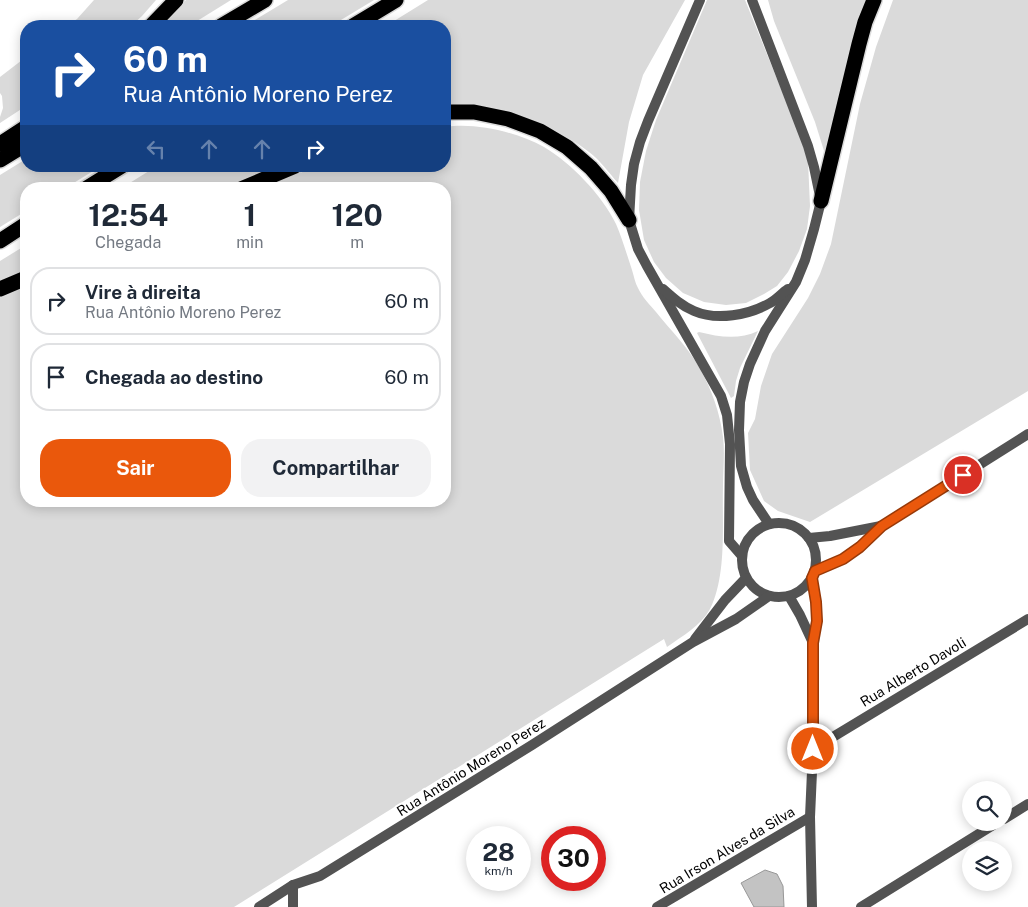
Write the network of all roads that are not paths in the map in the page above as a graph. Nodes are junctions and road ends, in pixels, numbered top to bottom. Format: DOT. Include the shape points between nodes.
graph roads {
  1 [pos="176,0"];
  2 [pos="264,0"];
  3 [pos="396,0"];
  4 [pos="700,0"];
  5 [pos="752,0"];
  6 [pos="874,0"];
  7 [pos="157,20"];
  8 [pos="231,20"];
  9 [pos="363,20"];
  10 [pos="451,112"];
  11 [pos="20,130"];
  12 [pos="0,144"];
  13 [pos="20,148"];
  14 [pos="0,160"];
  15 [pos="112,172"];
  16 [pos="281,172"];
  17 [pos="96,182"];
  18 [pos="257,182"];
  19 [pos="821,201"];
  20 [pos="630,220"];
  21 [pos="20,228"];
  22 [pos="0,240"];
  23 [pos="20,281"];
  24 [pos="655,282"];
  25 [pos="796,282"];
  26 [pos="0,289"];
  27 [pos="1028,434"];
  28 [pos="769,524"];
  29 [pos="882,526"];
  30 [pos="809,538"];
  31 [pos="742,556"];
  32 [pos="813,574"];
  33 [pos="746,578"];
  34 [pos="769,596"];
  35 [pos="789,596"];
  36 [pos="1028,619"];
  37 [pos="693,642"];
  38 [pos="813,643"];
  39 [pos="813,749"];
  40 [pos="1028,804"];
  41 [pos="1012,814"];
  42 [pos="810,816"];
  43 [pos="983,831"];
  44 [pos="294,885"];
  45 [pos="259,907"];
  46 [pos="293,907"];
  47 [pos="657,907"];
  48 [pos="812,907"];
  49 [pos="860,907"];
  1 -- 7 [label="highway"];
  2 -- 8 [label="highway"];
  3 -- 9 [label="highway"];
  4 -- 20 [label="street" via="640,142 631,185"];
  5 -- 19 [label="street" via="808,146"];
  6 -- 19 [label="highway" via="859,44"];
  10 -- 20 [label="highway" via="474,112 540,130 591,168 611,190"];
  11 -- 12 [label="highway"];
  13 -- 14 [label="highway"];
  15 -- 17 [label="highway"];
  16 -- 18 [label="highway"];
  19 -- 25 [label="street"];
  20 -- 24 [label="street" via="638,248"];
  21 -- 22 [label="highway"];
  23 -- 26 [label="highway"];
  24 -- 25 [label="street" via="678,303 714,316 734,316 770,303"];
  24 -- 31 [label="street" via="721,396 730,444 729,541"];
  25 -- 28 [label="street" via="765,331 750,364 740,402 741,466 747,487"];
  27 -- 29 [label="street"];
  28 -- 30 [label="street" via="784,523 798,528"];
  28 -- 31 [label="street" via="748,539"];
  29 -- 30 [label="street"];
  29 -- 32 [label="street" via="843,559"];
  30 -- 32 [label="street" via="816,554"];
  31 -- 33 [label="street"];
  32 -- 35 [label="street" via="802,589"];
  32 -- 38 [label="street" via="817,621"];
  33 -- 34 [label="street"];
  33 -- 37 [label="street, Rua Antônio Moreno Perez"];
  34 -- 35 [label="street"];
  34 -- 37 [label="street, Rua Antônio Moreno Perez" via="736,619"];
  35 -- 38 [label="street"];
  36 -- 39 [label="street, Rua Alberto Davoli"];
  37 -- 44 [label="street, Rua Antônio Moreno Perez" via="320,876"];
  38 -- 39 [label="street"];
  39 -- 42 [label="street"];
  40 -- 41 [label="street"];
  42 -- 47 [label="street, Rua Irson Alves da Silva"];
  42 -- 48 [label="street"];
  43 -- 49 [label="street"];
  44 -- 45 [label="street, Rua Antônio Moreno Perez"];
  44 -- 46 [label="street"];
}
